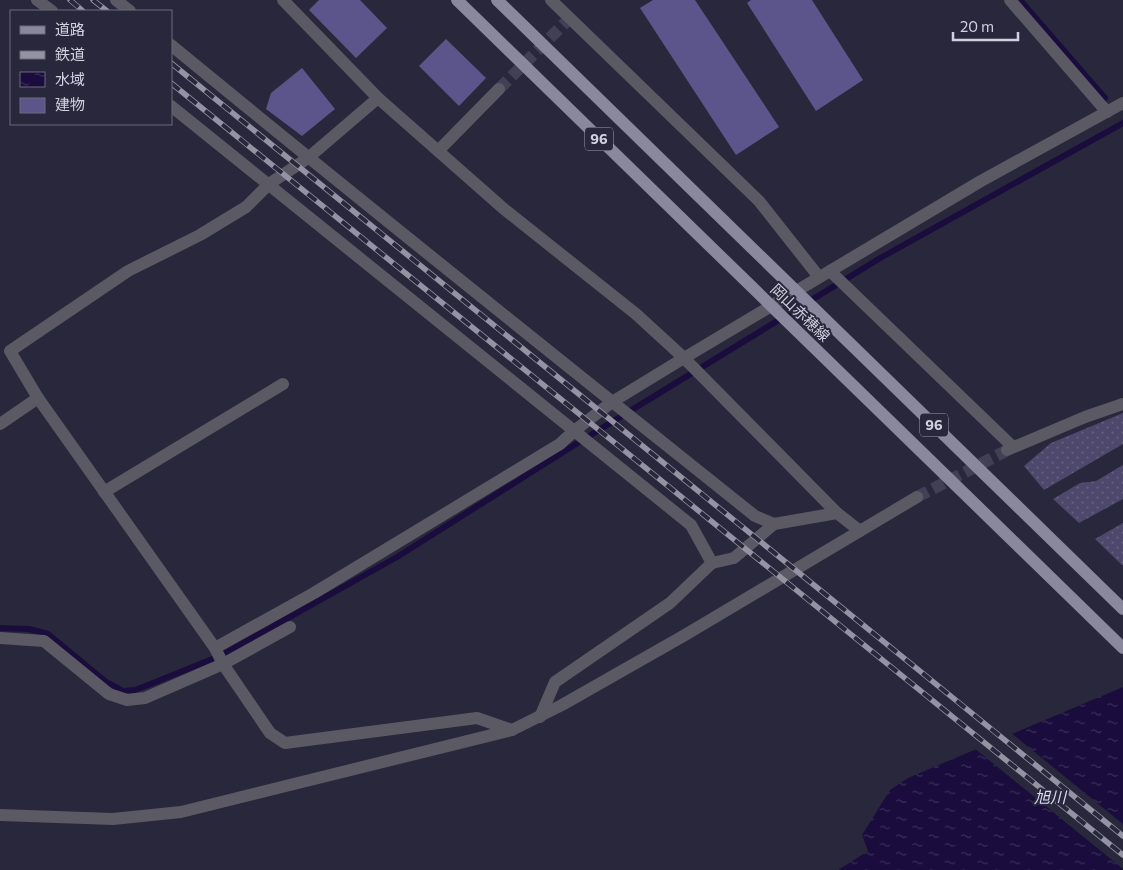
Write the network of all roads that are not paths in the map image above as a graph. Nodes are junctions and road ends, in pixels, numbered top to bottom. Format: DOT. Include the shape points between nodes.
graph roads {
  1 [pos="37,0"];
  2 [pos="116,0"];
  3 [pos="283,0"];
  4 [pos="457,0"];
  5 [pos="497,0"];
  6 [pos="551,0"];
  7 [pos="1010,0"];
  8 [pos="51,10"];
  9 [pos="129,10"];
  10 [pos="172,46"];
  11 [pos="499,89"];
  12 [pos="378,98"];
  13 [pos="1123,103"];
  14 [pos="172,107"];
  15 [pos="1107,112"];
  16 [pos="438,151"];
  17 [pos="308,158"];
  18 [pos="268,184"];
  19 [pos="828,274"];
  20 [pos="688,362"];
  21 [pos="283,384"];
  22 [pos="38,398"];
  23 [pos="1123,404"];
  24 [pos="617,406"];
  25 [pos="0,424"];
  26 [pos="581,437"];
  27 [pos="104,492"];
  28 [pos="917,497"];
  29 [pos="837,513"];
  30 [pos="774,524"];
  31 [pos="860,531"];
  32 [pos="712,563"];
  33 [pos="1123,610"];
  34 [pos="290,627"];
  35 [pos="0,638"];
  36 [pos="1123,648"];
  37 [pos="219,656"];
  38 [pos="540,716"];
  39 [pos="512,730"];
  40 [pos="0,815"];
  1 -- 8 [label="street"];
  2 -- 9 [label="street"];
  3 -- 12 [label="street"];
  4 -- 36 [label="main road, 岡山赤穂線 / 96"];
  5 -- 33 [label="main road, 岡山赤穂線 / 96"];
  6 -- 19 [label="street" via="759,201"];
  7 -- 15 [label="street"];
  10 -- 17 [label="street"];
  11 -- 16 [label="street"];
  12 -- 16 [label="street"];
  12 -- 17 [label="street"];
  13 -- 15 [label="street"];
  14 -- 18 [label="street"];
  15 -- 19 [label="street" via="981,181"];
  16 -- 20 [label="street" via="504,209 636,314"];
  17 -- 18 [label="street"];
  17 -- 24 [label="street"];
  18 -- 22 [label="street" via="246,207 200,235 128,271 10,351"];
  18 -- 26 [label="street"];
  19 -- 20 [label="street"];
  19 -- 23 [label="street" via="848,288 1010,449"];
  20 -- 24 [label="street"];
  20 -- 29 [label="street"];
  21 -- 27 [label="street"];
  22 -- 25 [label="street"];
  22 -- 27 [label="street"];
  24 -- 26 [label="street"];
  24 -- 30 [label="street" via="756,516"];
  26 -- 32 [label="street" via="690,526"];
  26 -- 37 [label="street" via="560,444 314,593"];
  27 -- 37 [label="street"];
  28 -- 31 [label="street"];
  29 -- 30 [label="street"];
  29 -- 31 [label="street"];
  30 -- 32 [label="street" via="734,558"];
  31 -- 38 [label="street"];
  32 -- 38 [label="street" via="670,603 555,682"];
  34 -- 37 [label="street"];
  35 -- 37 [label="street" via="44,641 109,694 127,700 145,698"];
  37 -- 39 [label="street" via="270,733 285,743 477,718"];
  38 -- 39 [label="street"];
  39 -- 40 [label="street" via="181,812 113,819"];
}
